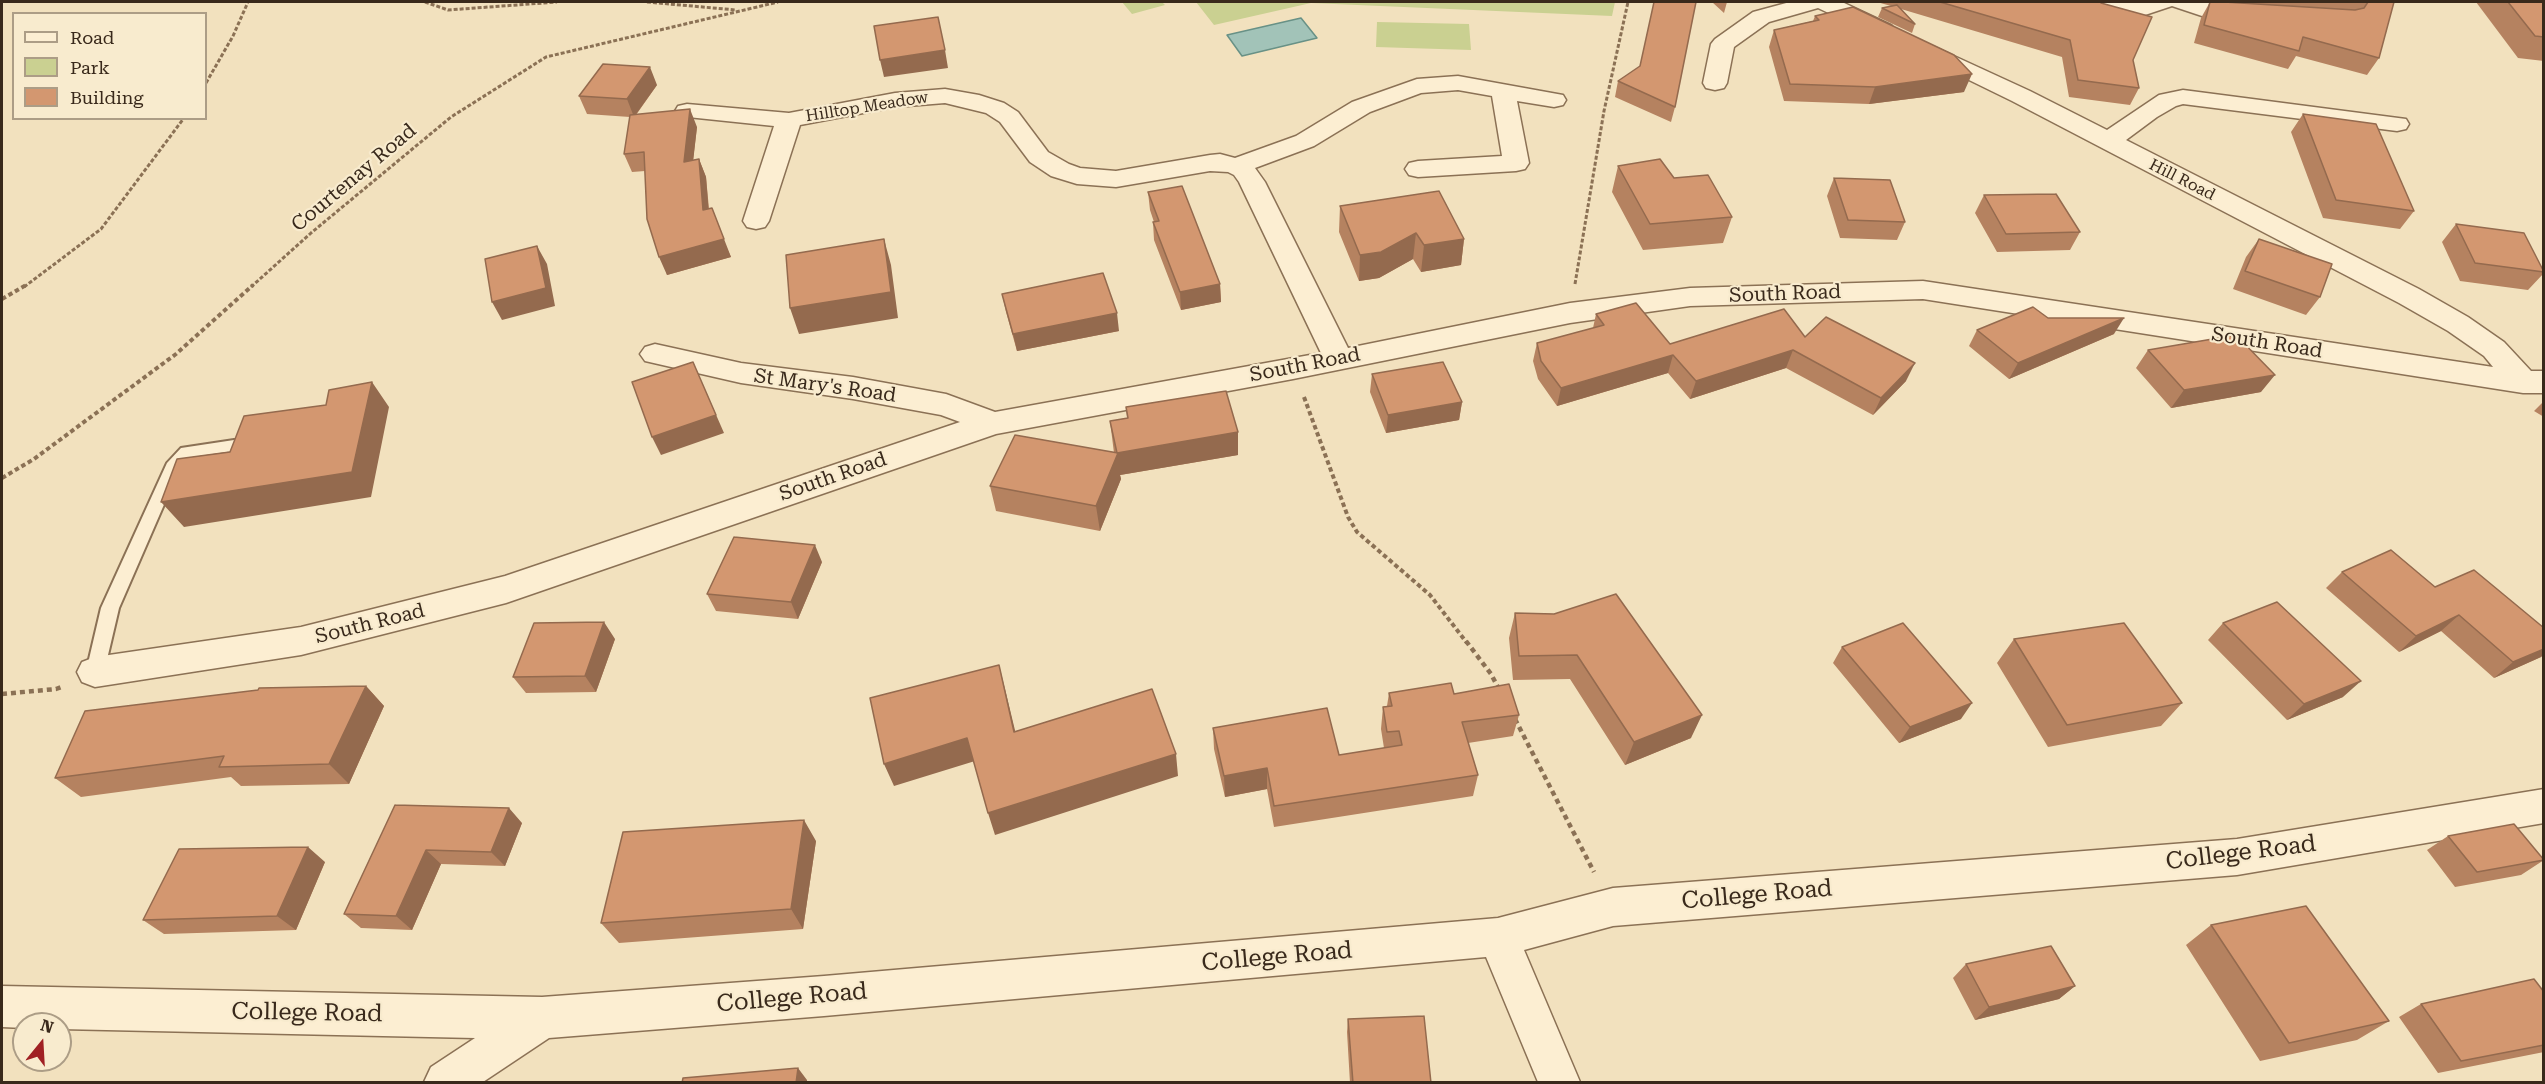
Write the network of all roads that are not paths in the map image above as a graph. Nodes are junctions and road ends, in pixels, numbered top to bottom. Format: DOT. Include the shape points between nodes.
graph roads {
  1 [pos="1813,2"];
  2 [pos="1825,2"];
  3 [pos="2039,2"];
  4 [pos="2163,2"];
  5 [pos="2180,2"];
  6 [pos="2267,14"];
  7 [pos="1715,83"];
  8 [pos="1503,91"];
  9 [pos="1554,100"];
  10 [pos="687,111"];
  11 [pos="789,120"];
  12 [pos="2397,124"];
  13 [pos="2108,142"];
  14 [pos="1237,166"];
  15 [pos="1418,169"];
  16 [pos="756,221"];
  17 [pos="655,354"];
  18 [pos="1339,359"];
  19 [pos="2533,382"];
  20 [pos="993,423"];
  21 [pos="234,446"];
  22 [pos="95,672"];
  23 [pos="2544,806"];
  24 [pos="1498,937"];
  25 [pos="2,1007"];
  26 [pos="542,1018"];
  27 [pos="447,1083"];
  28 [pos="1559,1083"];
  1 -- 7 [label="street" via="1761,16 1723,44"];
  2 -- 13 [label="street, Hill Road"];
  3 -- 4 [label="street" via="2139,10"];
  5 -- 6 [label="street" via="2205,10"];
  8 -- 9 [label="street, Hilltop Meadow"];
  8 -- 14 [label="street, Hilltop Meadow" via="1458,83 1417,86 1361,107 1305,141"];
  8 -- 15 [label="street" via="1516,163"];
  10 -- 11 [label="street, Hilltop Meadow"];
  11 -- 14 [label="street, Hilltop Meadow" via="903,98 945,96 995,108 1009,117 1039,157 1077,176 1116,179 1210,163"];
  11 -- 16 [label="street, Hilltop Meadow"];
  12 -- 13 [label="street" via="2288,121 2183,97 2168,100"];
  13 -- 19 [label="street, Hill Road" via="2398,290 2458,324"];
  14 -- 18 [label="street" via="1252,182"];
  17 -- 20 [label="street, St Mary's Road" via="741,373 946,405"];
  18 -- 19 [label="street, South Road" via="1570,313 1690,297 1923,290"];
  18 -- 20 [label="street, South Road"];
  20 -- 22 [label="street, South Road" via="506,589 301,641"];
  21 -- 22 [label="lane" via="187,452 173,467 110,608"];
  23 -- 24 [label="street, College Road" via="2237,857 1613,907"];
  24 -- 26 [label="street, College Road"];
  24 -- 28 [label="street"];
  25 -- 26 [label="street, College Road"];
  26 -- 27 [label="street"];
}
